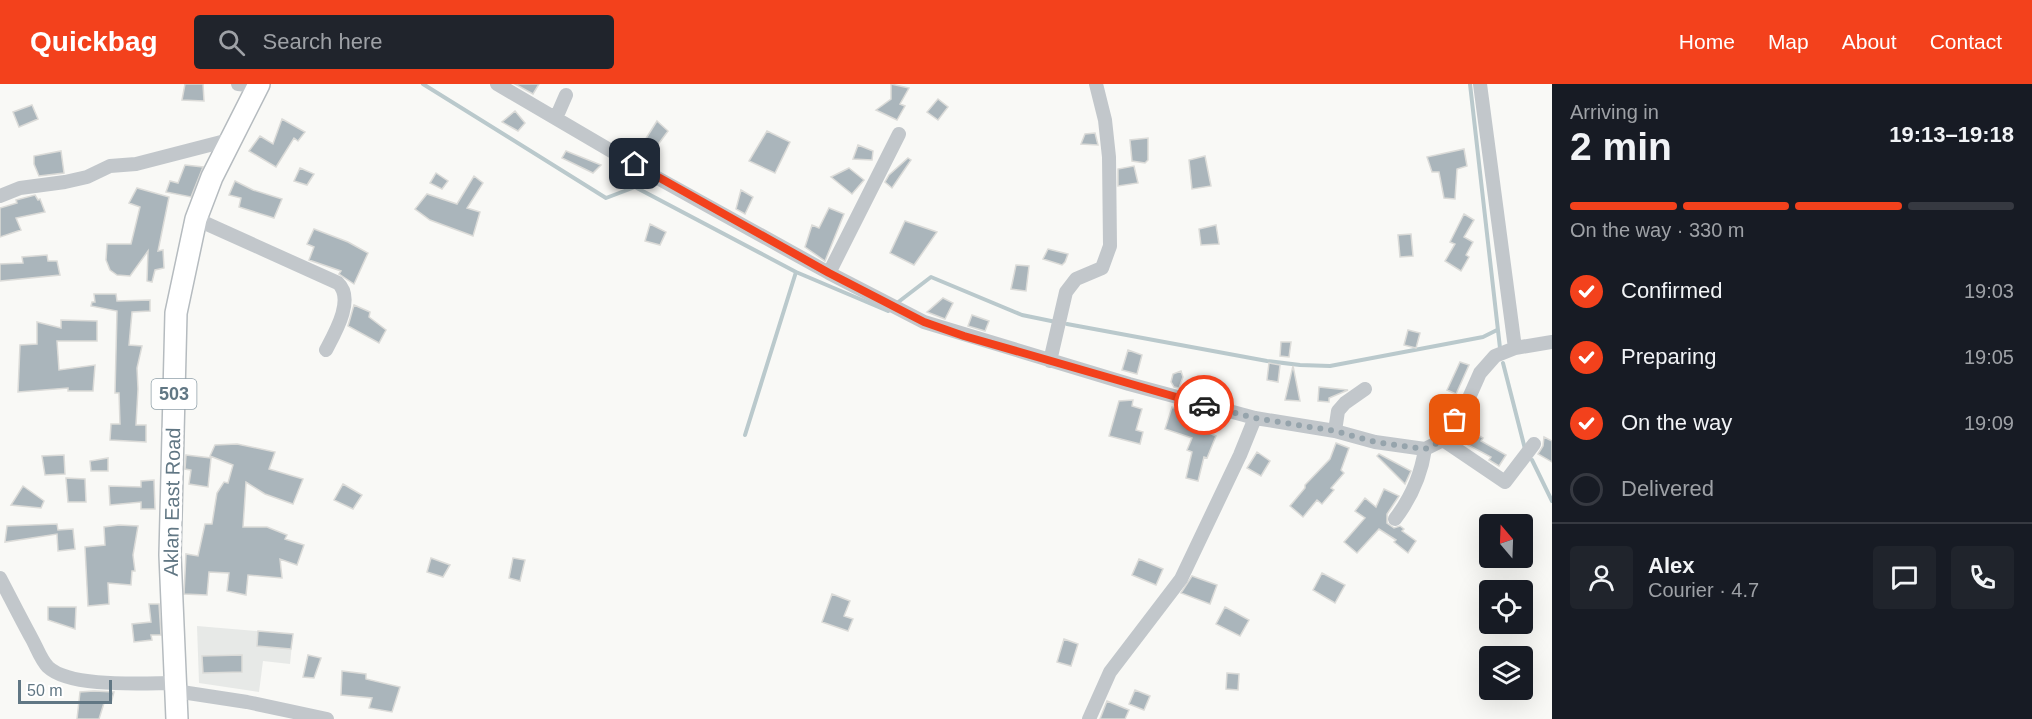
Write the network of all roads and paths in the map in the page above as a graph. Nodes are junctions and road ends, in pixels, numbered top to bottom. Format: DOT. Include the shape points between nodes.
graph roads {
  1 [pos="497,84"];
  2 [pos="1096,84"];
  3 [pos="1480,84"];
  4 [pos="251,85"];
  5 [pos="566,96"];
  6 [pos="556,118"];
  7 [pos="899,134"];
  8 [pos="229,140"];
  9 [pos="0,196"];
  10 [pos="196,219"];
  11 [pos="829,273"];
  12 [pos="1552,342"];
  13 [pos="1515,348"];
  14 [pos="326,350"];
  15 [pos="1050,361"];
  16 [pos="1365,389"];
  17 [pos="1255,418"];
  18 [pos="1335,431"];
  19 [pos="1443,440"];
  20 [pos="1534,444"];
  21 [pos="1425,449"];
  22 [pos="1395,519"];
  23 [pos="0,578"];
  24 [pos="175,687"];
  25 [pos="177,719"];
  26 [pos="327,719"];
  27 [pos="1089,719"];
  1 -- 6 [label="street"];
  2 -- 15 [label="street" via="1109,157 1110,246 1102,268 1076,279 1066,292"];
  3 -- 13 [label="street"];
  4 -- 8 [label="main road, Aklan East Road / 503"];
  5 -- 6 [label="street"];
  6 -- 11 [label="street"];
  7 -- 11 [label="street"];
  8 -- 9 [label="street" via="136,164 111,166 87,177 20,188"];
  8 -- 10 [label="main road, Aklan East Road / 503"];
  10 -- 14 [label="street" via="343,288 341,316"];
  10 -- 24 [label="main road, Aklan East Road / 503" via="176,313 170,555"];
  11 -- 15 [label="street" via="924,322"];
  12 -- 13 [label="street"];
  13 -- 19 [label="street" via="1495,356 1480,373"];
  15 -- 17 [label="street"];
  16 -- 18 [label="street" via="1338,411"];
  17 -- 18 [label="street"];
  17 -- 27 [label="street" via="1181,579 1110,672"];
  18 -- 21 [label="street"];
  19 -- 20 [label="street" via="1505,482"];
  19 -- 21 [label="street"];
  21 -- 22 [label="street" via="1418,483"];
  23 -- 24 [label="street" via="48,667 77,679"];
  24 -- 25 [label="main road, Aklan East Road / 503"];
  24 -- 26 [label="street"];
}
